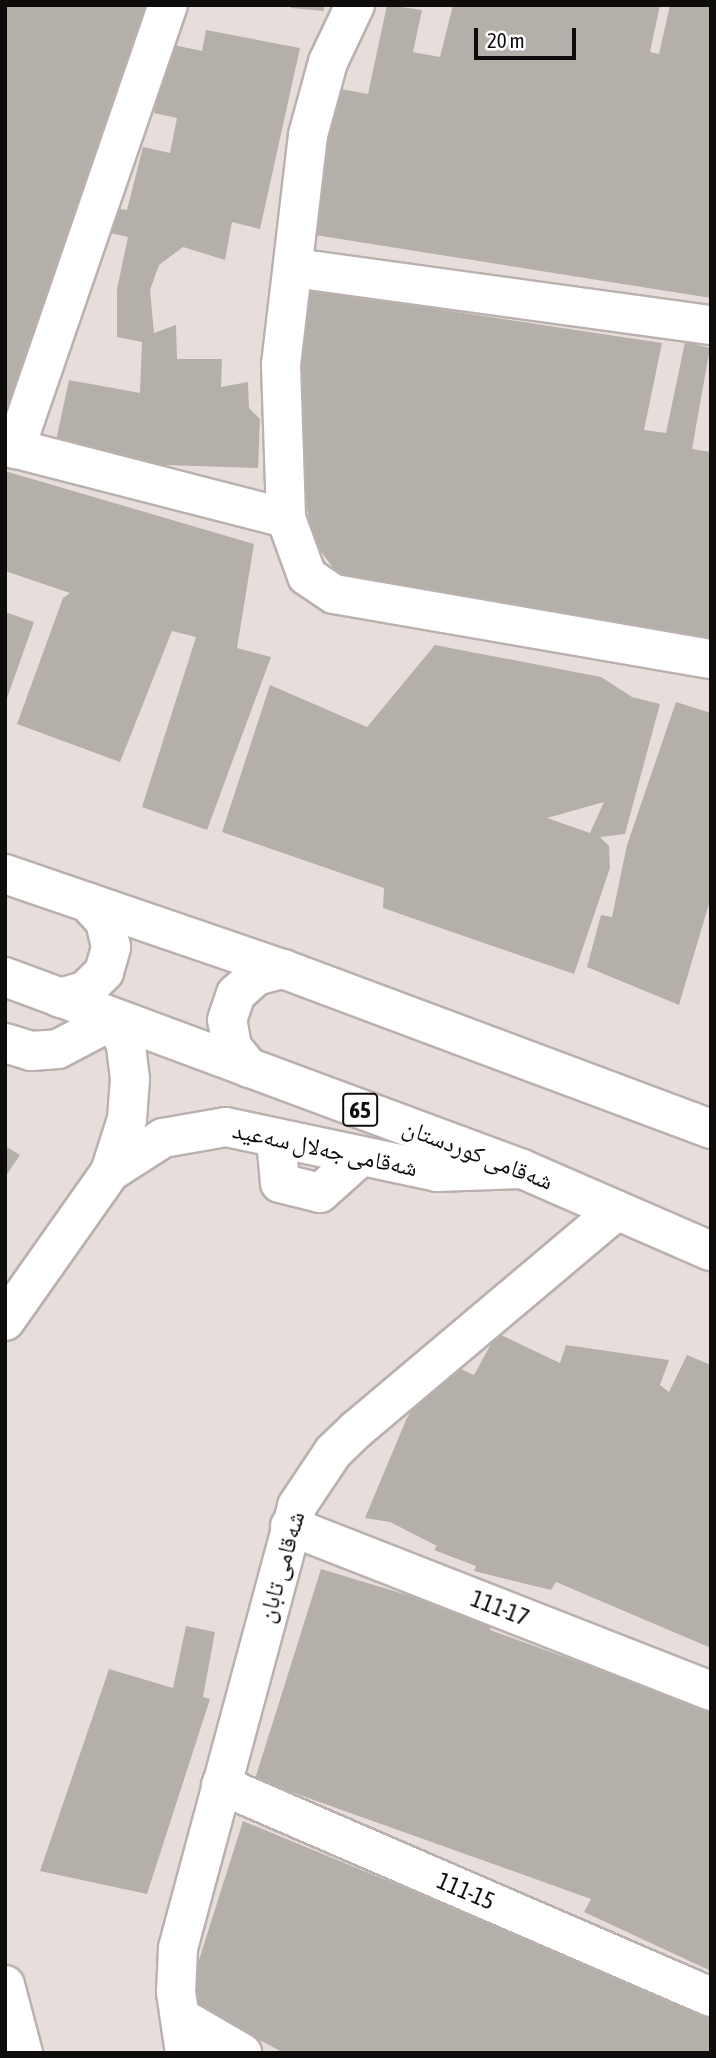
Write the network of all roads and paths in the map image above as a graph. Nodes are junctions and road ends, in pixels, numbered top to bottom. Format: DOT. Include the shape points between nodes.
graph roads {
  1 [pos="168,5"];
  2 [pos="355,5"];
  3 [pos="294,268"];
  4 [pos="711,325"];
  5 [pos="10,447"];
  6 [pos="286,518"];
  7 [pos="711,659"];
  8 [pos="5,874"];
  9 [pos="87,902"];
  10 [pos="283,969"];
  11 [pos="5,977"];
  12 [pos="60,998"];
  13 [pos="113,1020"];
  14 [pos="5,1043"];
  15 [pos="249,1068"];
  16 [pos="711,1129"];
  17 [pos="522,1169"];
  18 [pos="110,1172"];
  19 [pos="616,1210"];
  20 [pos="711,1251"];
  21 [pos="5,1321"];
  22 [pos="290,1526"];
  23 [pos="711,1690"];
  24 [pos="221,1785"];
  25 [pos="5,1985"];
  26 [pos="711,1997"];
  27 [pos="183,2035"];
  28 [pos="23,2053"];
  29 [pos="242,2053"];
  1 -- 5 [label="main road"];
  2 -- 3 [label="main road" via="328,62 308,135"];
  3 -- 4 [label="main road"];
  3 -- 6 [label="main road" via="281,365"];
  5 -- 6 [label="main road"];
  6 -- 7 [label="main road" via="307,576 334,594"];
  8 -- 9 [label="main road"];
  9 -- 10 [label="main road"];
  9 -- 12 [label="main road" via="105,921 111,947 104,972 85,991"];
  10 -- 15 [label="main road" via="256,976 236,994 227,1020 232,1047"];
  10 -- 16 [label="main road"];
  11 -- 12 [label="main road, شەقامی کوردستان / 65"];
  12 -- 13 [label="main road, شەقامی کوردستان / 65"];
  13 -- 14 [label="main road" via="58,1049 31,1051"];
  13 -- 15 [label="main road, شەقامی کوردستان / 65"];
  13 -- 18 [label="main road" via="126,1044 130,1079 127,1119"];
  15 -- 17 [label="main road, شەقامی کوردستان / 65"];
  17 -- 18 [label="main road, شەقامی جەلال سەعید" via="437,1172 226,1127 163,1138"];
  17 -- 19 [label="main road, شەقامی کوردستان / 65"];
  18 -- 21 [label="main road, شەقامی جەلال سەعید"];
  19 -- 20 [label="main road, شەقامی کوردستان / 65"];
  19 -- 22 [label="main road, شەقامی تابان" via="333,1452"];
  22 -- 23 [label="main road, 111-17"];
  22 -- 24 [label="main road, شەقامی تابان"];
  24 -- 26 [label="main road, 111-15"];
  24 -- 27 [label="main road, شەقامی تابان" via="178,1948"];
  25 -- 28 [label="main road"];
  27 -- 29 [label="main road"];
}
